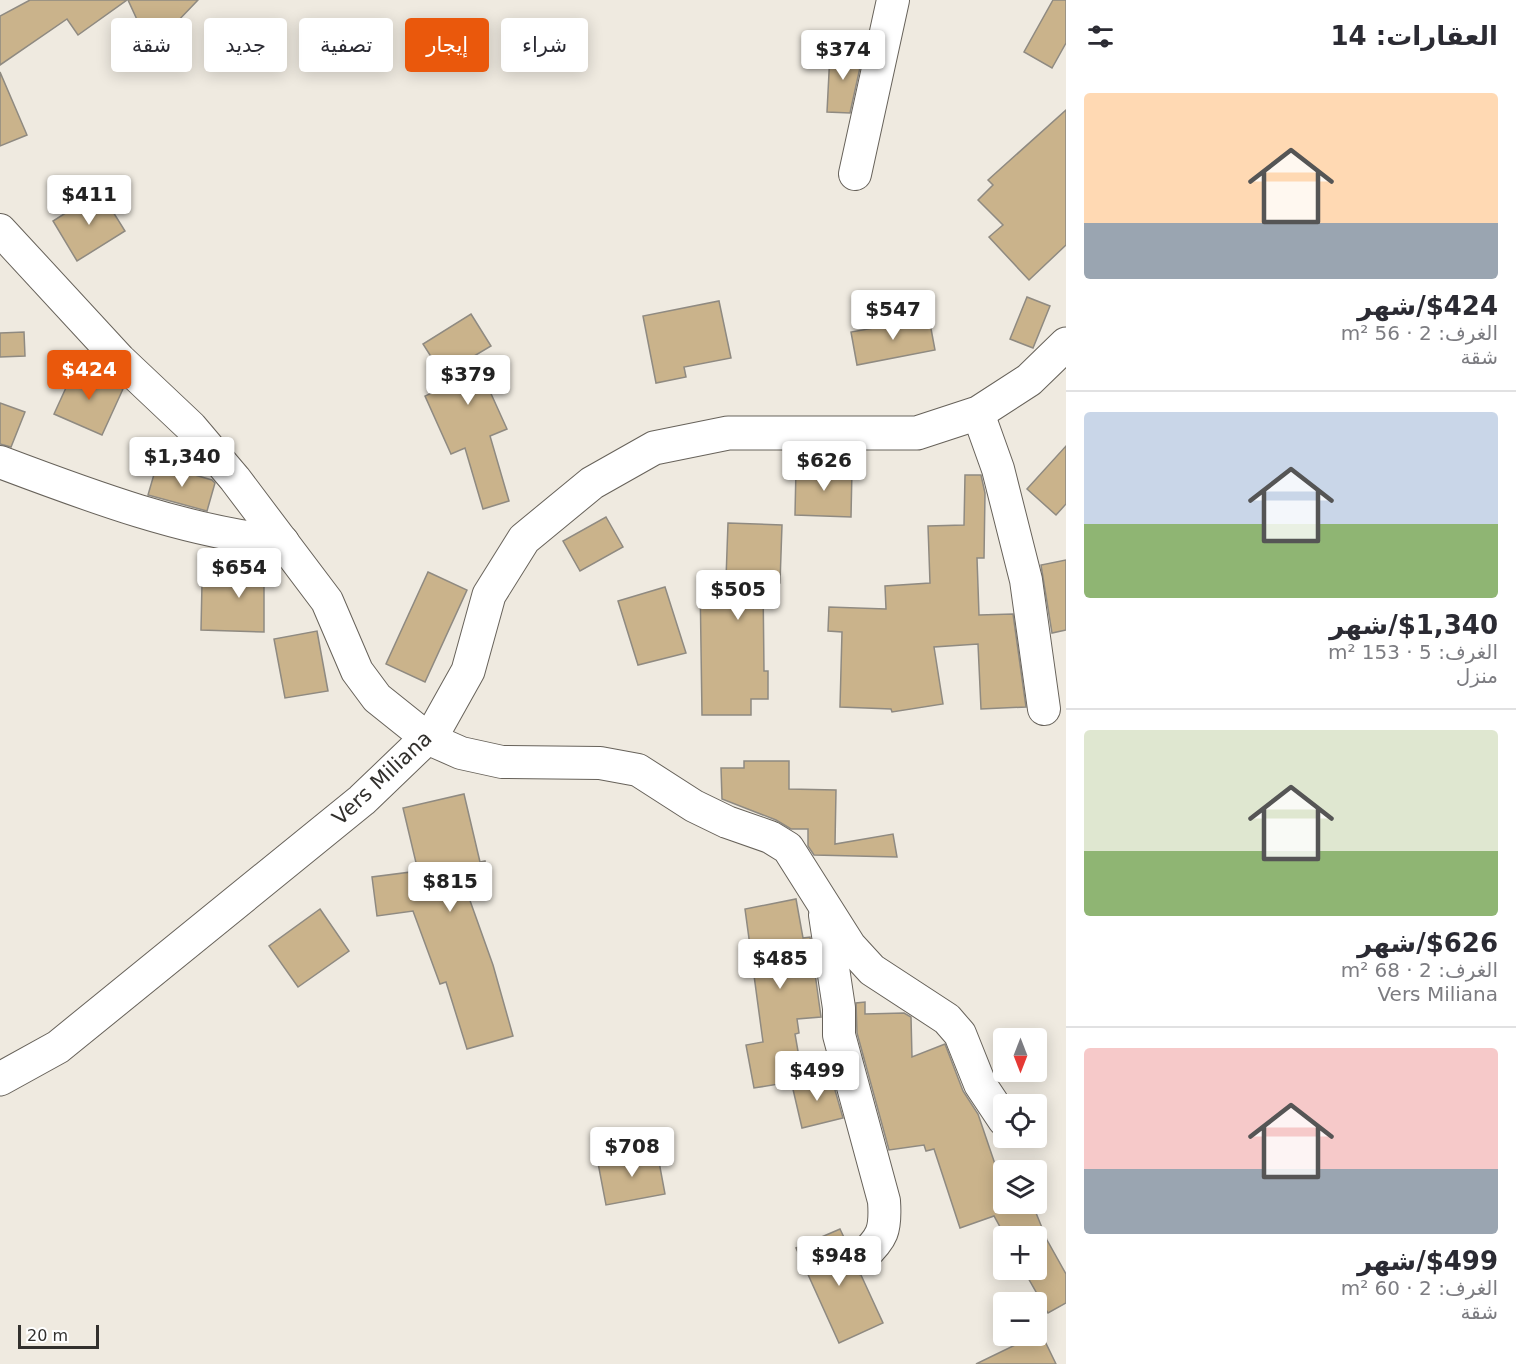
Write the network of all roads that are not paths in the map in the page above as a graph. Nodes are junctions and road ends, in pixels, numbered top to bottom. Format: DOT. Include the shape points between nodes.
graph roads {
  1 [pos="893,0"];
  2 [pos="855,174"];
  3 [pos="0,230"];
  4 [pos="1066,344"];
  5 [pos="978,413"];
  6 [pos="0,462"];
  7 [pos="283,542"];
  8 [pos="1044,709"];
  9 [pos="427,738"];
  10 [pos="823,904"];
  11 [pos="0,1079"];
  12 [pos="993,1104"];
  13 [pos="861,1258"];
  1 -- 2 [label="street"];
  3 -- 7 [label="street" via="120,360 191,427"];
  4 -- 5 [label="main road, Vers Miliana" via="1029,381"];
  5 -- 8 [label="street" via="998,469 1026,580"];
  5 -- 9 [label="main road, Vers Miliana" via="917,434 728,434 654,448 592,483 524,539 489,595 468,671"];
  6 -- 7 [label="street" via="189,525 243,538"];
  7 -- 9 [label="street" via="327,601 357,671 377,698"];
  9 -- 10 [label="street" via="461,753 502,762 600,764 638,770 694,806 788,848"];
  9 -- 11 [label="main road, Vers Miliana" via="362,800 58,1047"];
  10 -- 12 [label="street" via="850,946 872,970 947,1019 960,1034 980,1084"];
  10 -- 13 [label="street" via="839,1035 884,1201 885,1225 878,1243"];
}
